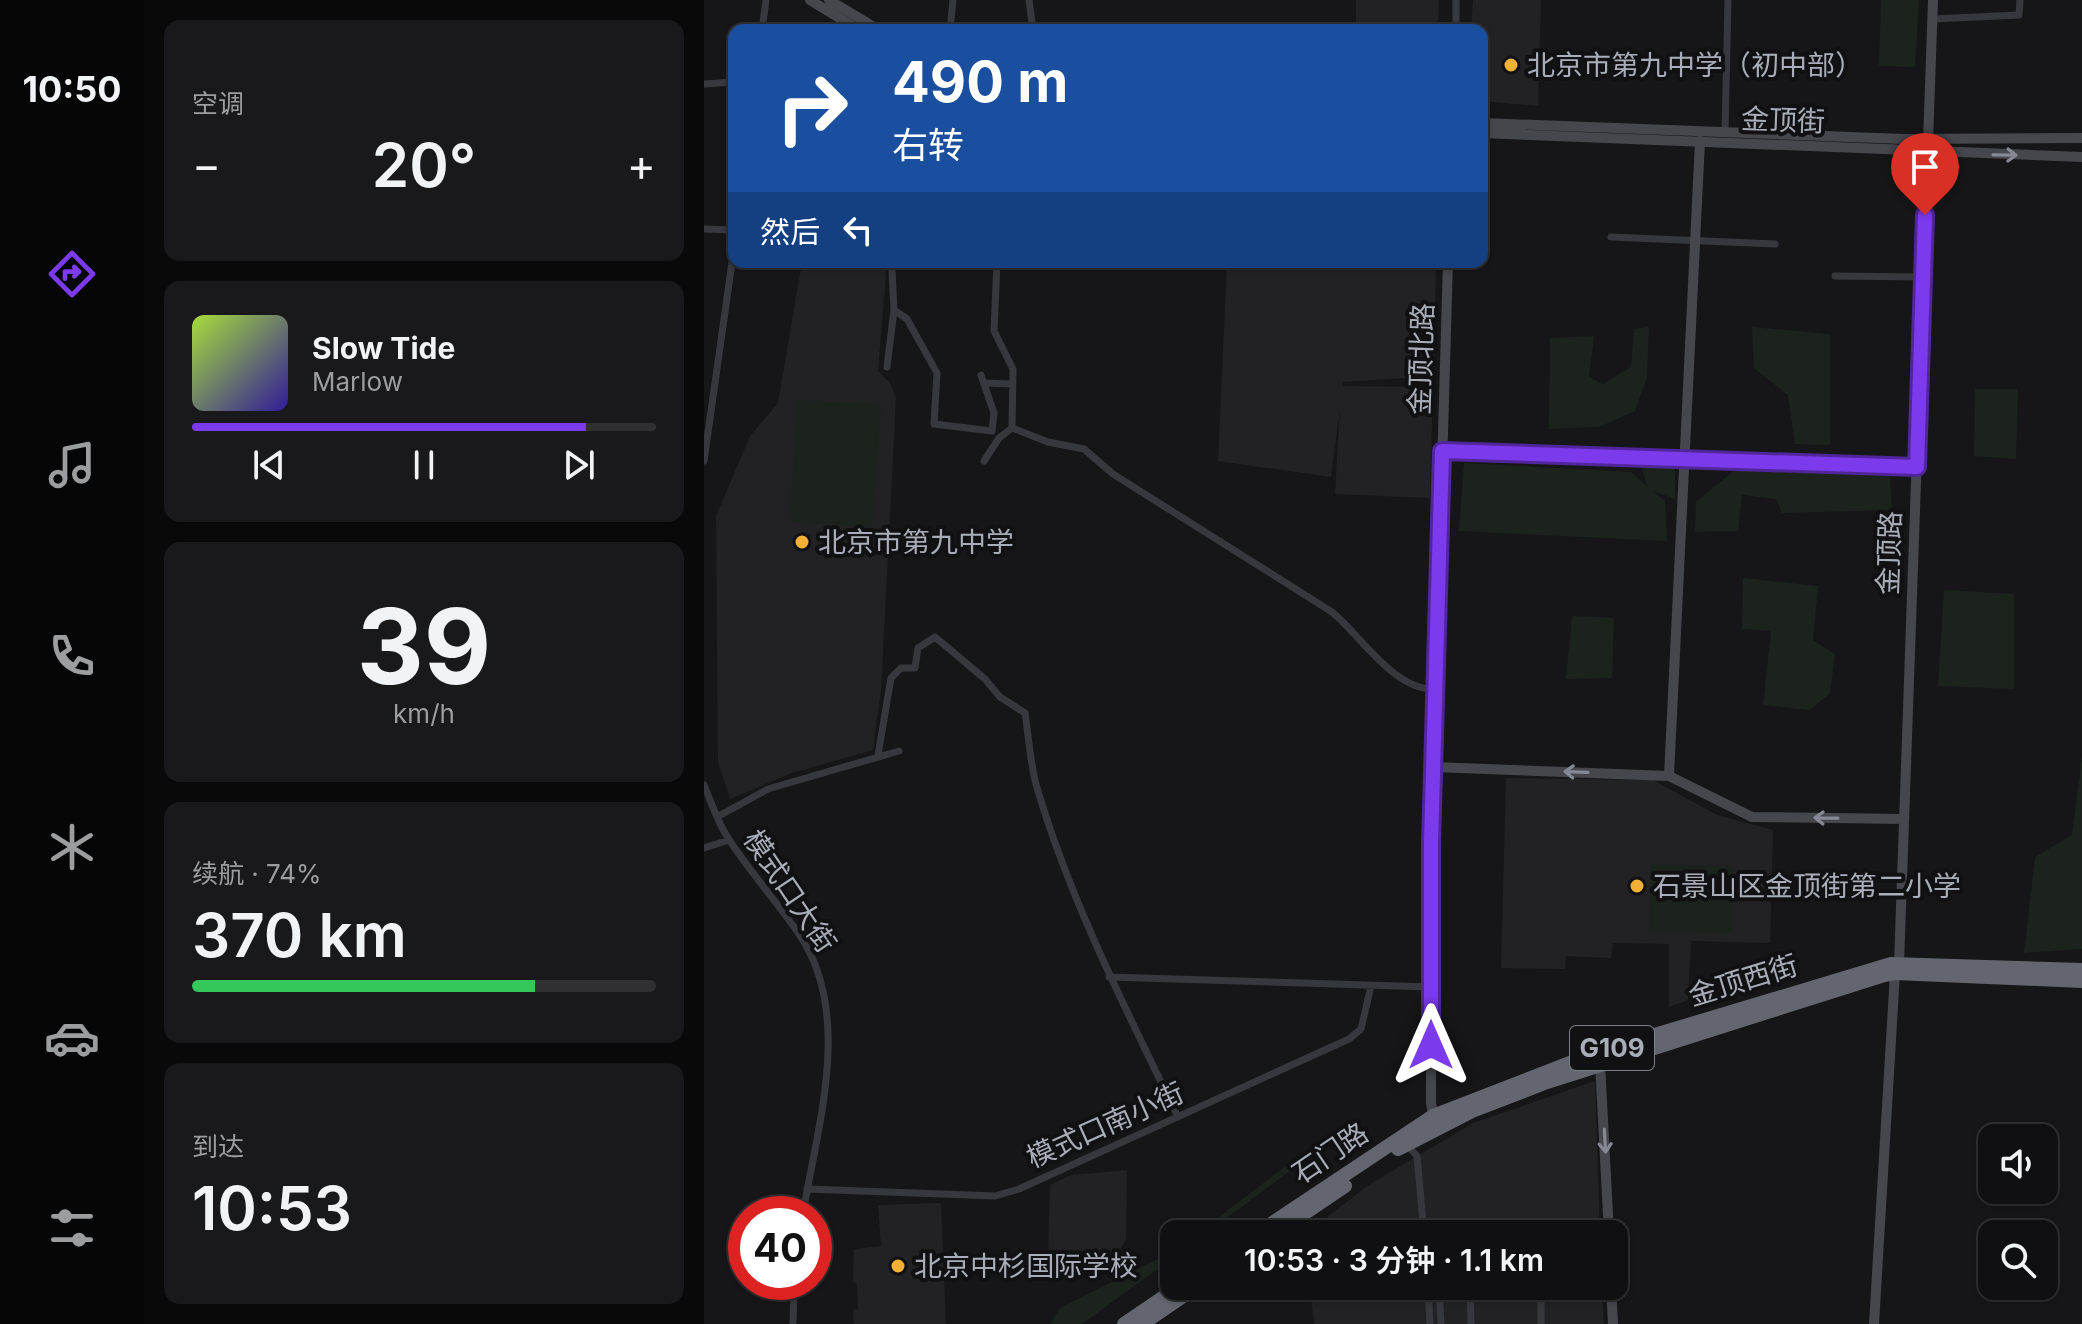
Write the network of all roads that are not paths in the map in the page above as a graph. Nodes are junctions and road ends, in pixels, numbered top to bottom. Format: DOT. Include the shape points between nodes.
graph roads {
  1 [pos="766,0"];
  2 [pos="810,0"];
  3 [pos="829,0"];
  4 [pos="953,0"];
  5 [pos="1029,0"];
  6 [pos="1456,0"];
  7 [pos="1728,0"];
  8 [pos="1933,0"];
  9 [pos="2020,0"];
  10 [pos="1933,19"];
  11 [pos="763,24"];
  12 [pos="849,24"];
  13 [pos="869,24"];
  14 [pos="951,24"];
  15 [pos="1032,24"];
  16 [pos="1456,24"];
  17 [pos="728,82"];
  18 [pos="704,84"];
  19 [pos="1488,123"];
  20 [pos="1725,132"];
  21 [pos="1488,133"];
  22 [pos="1927,138"];
  23 [pos="2082,138"];
  24 [pos="1700,141"];
  25 [pos="1927,152"];
  26 [pos="2082,157"];
  27 [pos="704,229"];
  28 [pos="728,230"];
  29 [pos="1611,237"];
  30 [pos="1696,242"];
  31 [pos="1775,244"];
  32 [pos="731,268"];
  33 [pos="997,268"];
  34 [pos="1448,268"];
  35 [pos="892,270"];
  36 [pos="1835,276"];
  37 [pos="1923,277"];
  38 [pos="894,310"];
  39 [pos="887,367"];
  40 [pos="1012,384"];
  41 [pos="1012,428"];
  42 [pos="1442,451"];
  43 [pos="1683,459"];
  44 [pos="704,461"];
  45 [pos="984,461"];
  46 [pos="1917,467"];
  47 [pos="1435,689"];
  48 [pos="899,751"];
  49 [pos="878,755"];
  50 [pos="1433,767"];
  51 [pos="1669,776"];
  52 [pos="704,785"];
  53 [pos="717,817"];
  54 [pos="1904,819"];
  55 [pos="729,840"];
  56 [pos="704,848"];
  57 [pos="1897,968"];
  58 [pos="2082,970"];
  59 [pos="1109,977"];
  60 [pos="2082,981"];
  61 [pos="1371,986"];
  62 [pos="1430,987"];
  63 [pos="1600,1063"];
  64 [pos="1178,1117"];
  65 [pos="1436,1122"];
  66 [pos="1406,1144"];
  67 [pos="807,1189"];
  68 [pos="806,1196"];
  69 [pos="1278,1220"];
  70 [pos="1295,1220"];
  71 [pos="1423,1220"];
  72 [pos="1608,1220"];
  73 [pos="794,1300"];
  74 [pos="1160,1300"];
  75 [pos="1177,1300"];
  76 [pos="1429,1300"];
  77 [pos="1440,1300"];
  78 [pos="1470,1300"];
  79 [pos="1541,1300"];
  80 [pos="1612,1300"];
  81 [pos="793,1324"];
  82 [pos="1124,1324"];
  83 [pos="1142,1324"];
  84 [pos="1430,1324"];
  85 [pos="1441,1324"];
  86 [pos="1471,1324"];
  87 [pos="1541,1324"];
  88 [pos="1613,1324"];
  89 [pos="1874,1324"];
  1 -- 11 [label="street"];
  2 -- 12 [label="street"];
  3 -- 13 [label="street"];
  4 -- 14 [label="street"];
  5 -- 15 [label="street"];
  6 -- 16 [label="street"];
  7 -- 20 [label="street"];
  8 -- 10 [label="street, 金顶路"];
  9 -- 10 [label="street" via="2019,15"];
  10 -- 22 [label="street, 金顶路"];
  17 -- 18 [label="street"];
  19 -- 20 [label="street, 金顶街"];
  20 -- 22 [label="street, 金顶街"];
  21 -- 24 [label="street, 金顶街"];
  22 -- 23 [label="street, 金顶街"];
  22 -- 25 [label="street, 金顶路"];
  24 -- 25 [label="street, 金顶街"];
  24 -- 30 [label="street"];
  25 -- 26 [label="street, 金顶街, one-way"];
  25 -- 37 [label="street, 金顶路"];
  27 -- 28 [label="street"];
  29 -- 30 [label="street"];
  30 -- 31 [label="street"];
  30 -- 43 [label="street"];
  32 -- 44 [label="street"];
  33 -- 40 [label="street" via="994,331 1013,369"];
  34 -- 42 [label="street, 金顶北路"];
  35 -- 38 [label="street"];
  36 -- 37 [label="street"];
  37 -- 46 [label="street, 金顶路"];
  38 -- 39 [label="street"];
  38 -- 40 [label="street" via="907,319 937,373 934,424 992,431 994,413 982,379"];
  40 -- 41 [label="street"];
  41 -- 45 [label="street"];
  41 -- 47 [label="street" via="1084,449 1113,474 1332,612 1395,676 1418,688"];
  42 -- 43 [label="street"];
  42 -- 47 [label="street, 金顶北路"];
  43 -- 46 [label="street"];
  43 -- 51 [label="street"];
  46 -- 54 [label="street, 金顶路"];
  47 -- 50 [label="street, 金顶北路"];
  48 -- 49 [label="street"];
  49 -- 53 [label="street" via="768,789"];
  49 -- 59 [label="street" via="891,678 901,668 915,668 918,648 935,637 1025,713 1037,789"];
  51 -- 50 [label="street, one-way"];
  50 -- 62 [label="street, 金顶北路"];
  54 -- 51 [label="street, one-way" via="1752,817"];
  52 -- 53 [label="street, 模式口大街"];
  53 -- 55 [label="street, 模式口大街"];
  54 -- 57 [label="street, 金顶路"];
  55 -- 56 [label="street"];
  55 -- 67 [label="street, 模式口大街" via="799,934 818,972 828,1010 825,1077"];
  57 -- 58 [label="highway, 金顶西街 / G109"];
  57 -- 60 [label="highway, 金顶西街 / G109"];
  57 -- 63 [label="highway, 金顶西街 / G109"];
  57 -- 65 [label="highway, 金顶西街 / G109" via="1794,991 1588,1056"];
  57 -- 89 [label="street, 金顶路"];
  59 -- 61 [label="street"];
  59 -- 64 [label="street"];
  61 -- 62 [label="street"];
  61 -- 64 [label="street, 模式口南小街" via="1361,1029 1349,1039"];
  62 -- 65 [label="street, 金顶北路"];
  63 -- 65 [label="highway, 金顶西街 / G109"];
  63 -- 72 [label="street, one-way"];
  64 -- 67 [label="street, 模式口南小街" via="995,1196"];
  65 -- 66 [label="highway, 石门路 / G109"];
  65 -- 69 [label="highway, 石门路 / G109"];
  66 -- 70 [label="highway, 石门路 / G109"];
  66 -- 71 [label="street" via="1417,1156"];
  67 -- 68 [label="street, 模式口大街"];
  73 -- 81 [label="street"];
  74 -- 82 [label="highway"];
  75 -- 83 [label="highway"];
  76 -- 84 [label="street"];
  77 -- 85 [label="street"];
  78 -- 86 [label="street"];
  79 -- 87 [label="street"];
  80 -- 88 [label="street"];
}
